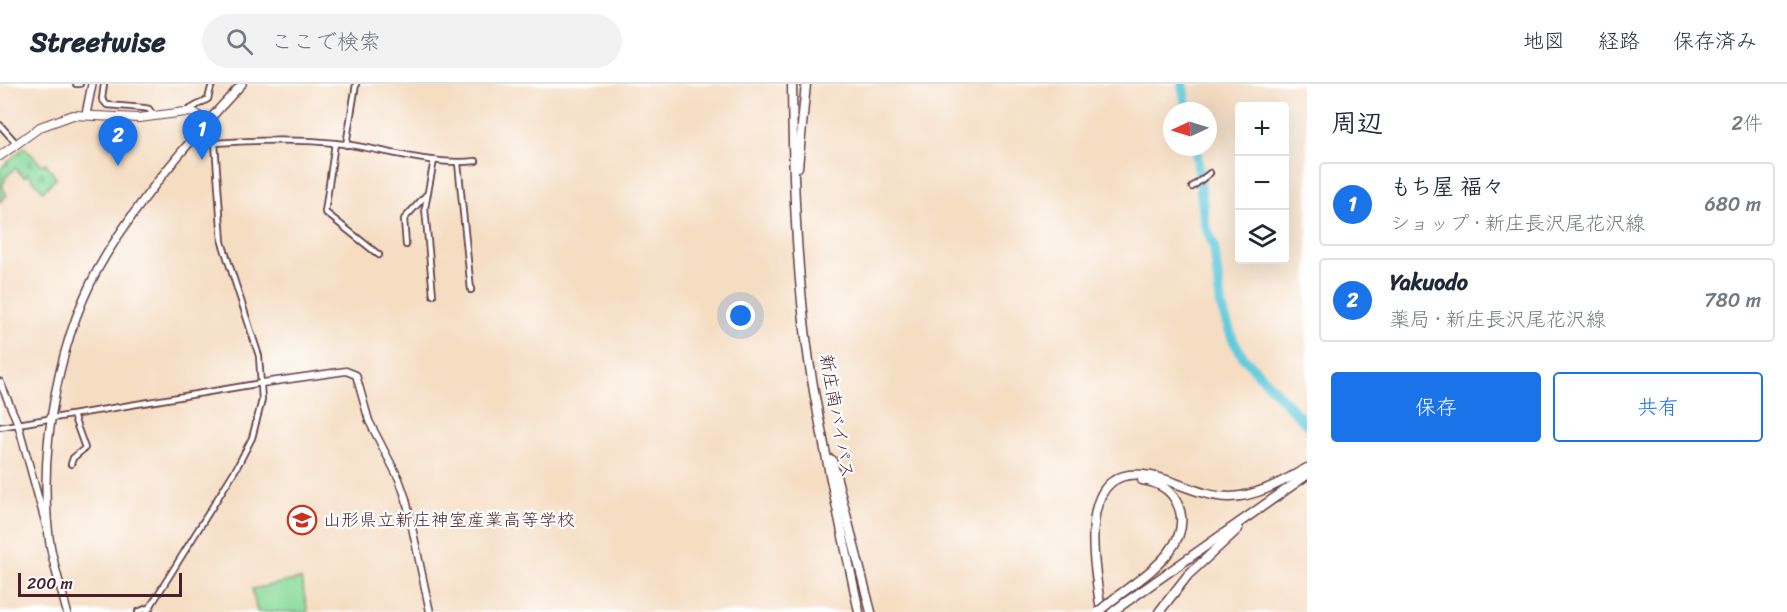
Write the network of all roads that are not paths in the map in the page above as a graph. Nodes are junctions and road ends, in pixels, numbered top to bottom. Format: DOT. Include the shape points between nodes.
graph roads {
  1 [pos="92,84"];
  2 [pos="104,84"];
  3 [pos="212,84"];
  4 [pos="242,84"];
  5 [pos="356,84"];
  6 [pos="792,84"];
  7 [pos="806,84"];
  8 [pos="185,112"];
  9 [pos="86,114"];
  10 [pos="154,116"];
  11 [pos="206,121"];
  12 [pos="0,125"];
  13 [pos="16,143"];
  14 [pos="215,143"];
  15 [pos="335,143"];
  16 [pos="346,145"];
  17 [pos="0,156"];
  18 [pos="434,160"];
  19 [pos="476,161"];
  20 [pos="458,163"];
  21 [pos="1210,173"];
  22 [pos="1192,187"];
  23 [pos="426,195"];
  24 [pos="797,224"];
  25 [pos="406,245"];
  26 [pos="379,255"];
  27 [pos="471,290"];
  28 [pos="433,295"];
  29 [pos="0,382"];
  30 [pos="262,383"];
  31 [pos="73,415"];
  32 [pos="51,419"];
  33 [pos="18,424"];
  34 [pos="821,425"];
  35 [pos="0,427"];
  36 [pos="71,464"];
  37 [pos="1307,468"];
  38 [pos="1306,476"];
  39 [pos="49,536"];
  40 [pos="1115,606"];
  41 [pos="148,609"];
  42 [pos="67,612"];
  43 [pos="138,612"];
  44 [pos="430,612"];
  45 [pos="857,612"];
  46 [pos="871,612"];
  47 [pos="1099,612"];
  48 [pos="1106,612"];
  49 [pos="1159,612"];
  1 -- 9 [label="main road"];
  2 -- 10 [label="street" via="102,99 107,105 149,109"];
  3 -- 8 [label="street" via="208,99"];
  4 -- 11 [label="main road"];
  5 -- 16 [label="street"];
  6 -- 24 [label="highway"];
  7 -- 24 [label="highway"];
  8 -- 10 [label="main road"];
  8 -- 11 [label="main road" via="195,113"];
  9 -- 10 [label="main road"];
  9 -- 13 [label="main road" via="52,121"];
  11 -- 14 [label="street"];
  11 -- 32 [label="main road" via="105,257 57,376"];
  12 -- 13 [label="street"];
  13 -- 17 [label="main road"];
  14 -- 15 [label="street"];
  14 -- 30 [label="street" via="222,242 250,324"];
  15 -- 16 [label="street"];
  15 -- 26 [label="street" via="325,212"];
  16 -- 18 [label="street"];
  18 -- 20 [label="street"];
  18 -- 23 [label="street"];
  19 -- 20 [label="street"];
  20 -- 27 [label="street"];
  21 -- 22 [label="street"];
  23 -- 25 [label="street" via="404,219"];
  23 -- 28 [label="street"];
  24 -- 34 [label="highway, 新庄南バイパス"];
  29 -- 33 [label="street"];
  30 -- 31 [label="street"];
  30 -- 41 [label="street" via="262,400 252,438"];
  30 -- 44 [label="street" via="346,371 356,375 369,421 406,499"];
  31 -- 32 [label="street"];
  31 -- 36 [label="street" via="85,448"];
  32 -- 33 [label="street"];
  32 -- 39 [label="main road" via="47,465"];
  33 -- 35 [label="street"];
  33 -- 39 [label="street"];
  34 -- 45 [label="highway"];
  34 -- 45 [label="highway"];
  34 -- 46 [label="highway"];
  37 -- 47 [label="highway" via="1269,488 1239,496 1202,493 1142,474 1111,484 1097,503 1093,519"];
  38 -- 40 [label="highway"];
  38 -- 49 [label="highway" via="1211,551"];
  39 -- 42 [label="main road"];
  40 -- 47 [label="highway, bridge"];
  40 -- 48 [label="highway" via="1164,558 1178,537 1180,514 1175,501 1164,488 1150,481 1121,484 1109,493 1102,506 1097,531"];
  41 -- 43 [label="street"];
}
